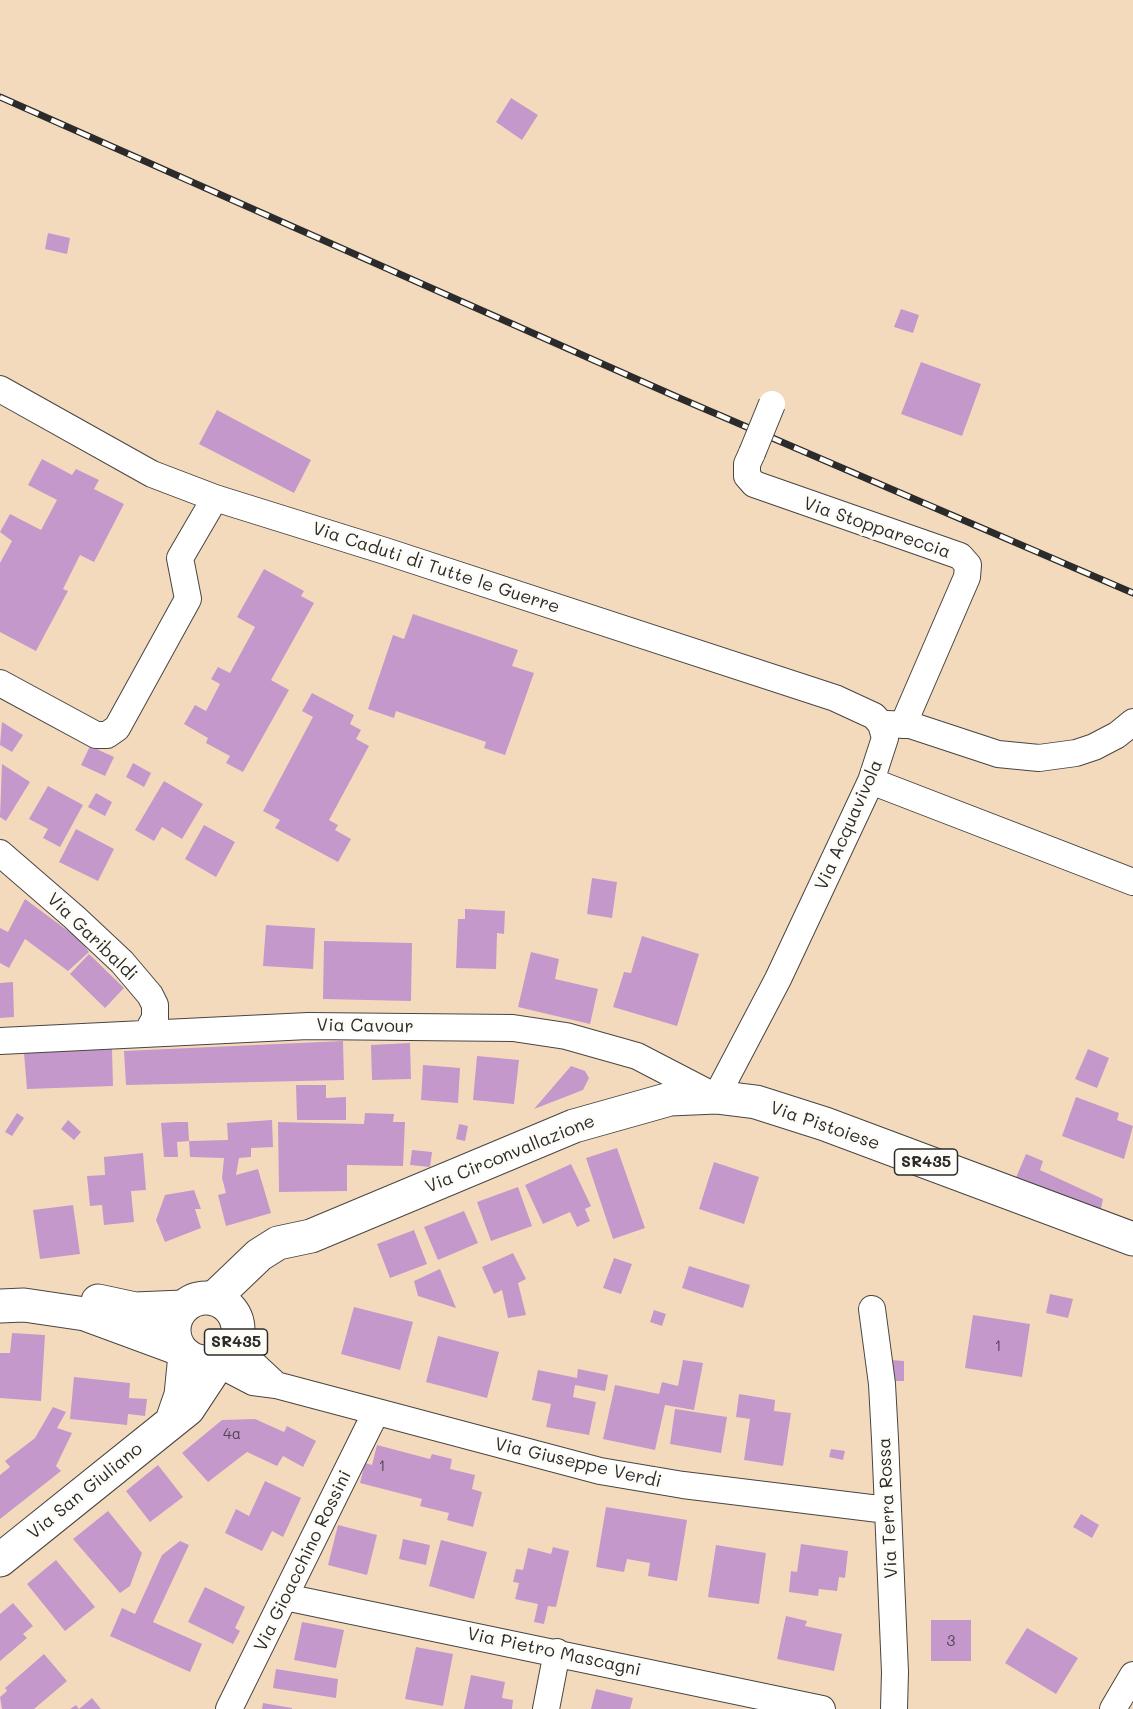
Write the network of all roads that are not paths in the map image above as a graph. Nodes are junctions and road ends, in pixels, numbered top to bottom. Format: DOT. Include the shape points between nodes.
graph roads {
  1 [pos="0,389"];
  2 [pos="772,404"];
  3 [pos="215,498"];
  4 [pos="0,683"];
  5 [pos="1133,722"];
  6 [pos="892,724"];
  7 [pos="871,781"];
  8 [pos="0,853"];
  9 [pos="1133,882"];
  10 [pos="146,1034"];
  11 [pos="0,1041"];
  12 [pos="716,1097"];
  13 [pos="1133,1239"];
  14 [pos="12,1306"];
  15 [pos="872,1309"];
  16 [pos="218,1325"];
  17 [pos="183,1352"];
  18 [pos="376,1412"];
  19 [pos="171,1423"];
  20 [pos="887,1510"];
  21 [pos="0,1560"];
  22 [pos="285,1597"];
  23 [pos="557,1652"];
  24 [pos="1133,1675"];
  25 [pos="229,1709"];
  26 [pos="546,1709"];
  27 [pos="822,1709"];
  28 [pos="894,1709"];
  29 [pos="1113,1709"];
  1 -- 3 [label="street, Via Caduti di Tutte le Guerre" via="152,474"];
  2 -- 6 [label="street, Via Stoppareccia, bridge" via="747,464 747,476 754,484 960,556 968,565 968,577"];
  3 -- 4 [label="street" via="180,558 188,599 117,728 107,735 96,735"];
  3 -- 6 [label="street, Via Caduti di Tutte le Guerre" via="835,698"];
  5 -- 6 [label="street" via="1094,747 1039,758 998,754"];
  6 -- 7 [label="street, Via Acquavivola"];
  7 -- 9 [label="street"];
  7 -- 12 [label="street, Via Acquavivola" via="778,979"];
  8 -- 10 [label="street, Via Garibaldi" via="98,940 150,995 155,1018"];
  10 -- 11 [label="street, Via Cavour"];
  10 -- 12 [label="street, Via Cavour" via="308,1026 513,1028 566,1036 637,1056"];
  12 -- 13 [label="main road, Via Pistoiese / SR435" via="756,1102 825,1124"];
  12 -- 16 [label="main road, Via Circonvallazione / SR435" via="670,1099 574,1126 311,1236 278,1243 264,1252"];
  14 -- 16 [label="main road, SR435" via="62,1297"];
  14 -- 17 [label="main road, SR435" via="85,1314"];
  15 -- 20 [label="street, Via Terra Rossa" via="882,1384"];
  16 -- 17 [label="main road, SR435" via="199,1362"];
  16 -- 17 [label="main road, SR435" via="174,1324 175,1337"];
  16 -- 18 [label="street, Via Giuseppe Verdi" via="230,1370 243,1378"];
  16 -- 19 [label="main road, Via San Giuliano" via="192,1404"];
  17 -- 19 [label="main road" via="181,1395"];
  18 -- 20 [label="street, Via Giuseppe Verdi" via="624,1476"];
  18 -- 22 [label="street, Via Gioacchino Rossini"];
  19 -- 21 [label="main road, Via San Giuliano"];
  20 -- 28 [label="street, Via Terra Rossa"];
  22 -- 23 [label="street, Via Pietro Mascagni"];
  22 -- 25 [label="street, Via Gioacchino Rossini"];
  23 -- 26 [label="street"];
  23 -- 27 [label="street, Via Pietro Mascagni"];
  24 -- 29 [label="street"];
}
